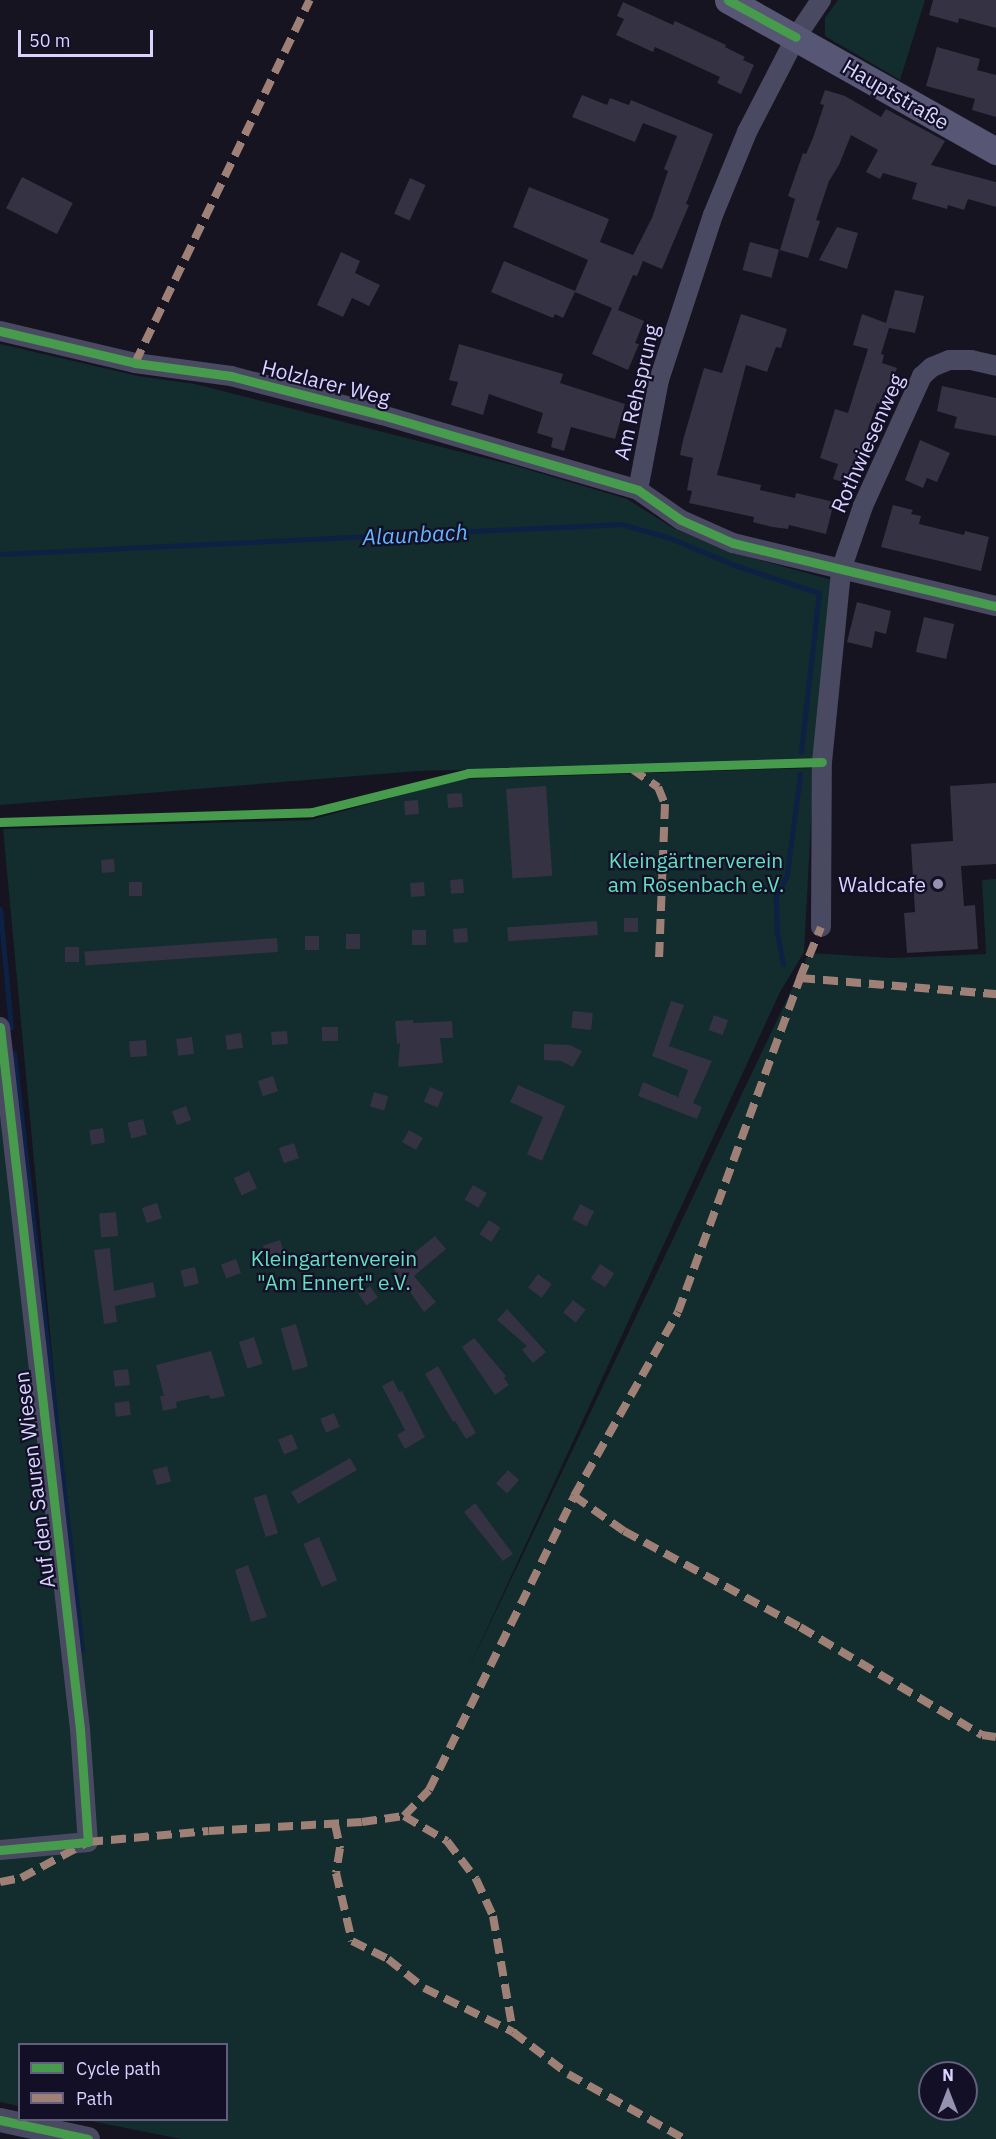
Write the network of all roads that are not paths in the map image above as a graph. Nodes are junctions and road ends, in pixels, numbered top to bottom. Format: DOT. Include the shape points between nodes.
graph roads {
  1 [pos="728,0"];
  2 [pos="821,0"];
  3 [pos="796,37"];
  4 [pos="996,151"];
  5 [pos="0,331"];
  6 [pos="996,366"];
  7 [pos="638,490"];
  8 [pos="841,570"];
  9 [pos="996,606"];
  10 [pos="821,927"];
  11 [pos="0,1027"];
  12 [pos="0,1850"];
  13 [pos="0,2120"];
  14 [pos="88,2139"];
  1 -- 3 [label="main road, Hauptstraße"];
  2 -- 3 [label="street, Am Rehsprung"];
  3 -- 4 [label="main road, Hauptstraße"];
  3 -- 7 [label="street, Am Rehsprung" via="747,132 712,215 659,380"];
  5 -- 7 [label="street, Holzlarer Weg" via="135,363 231,376"];
  6 -- 8 [label="street, Rothwiesenweg" via="949,360 922,376 863,506"];
  7 -- 8 [label="street, Am Rehsprung" via="681,520 733,543"];
  8 -- 9 [label="street, Am Rehsprung"];
  8 -- 10 [label="street" via="822,762"];
  11 -- 12 [label="street, Auf den Sauren Wiesen" via="80,1729 88,1842"];
  13 -- 14 [label="street"];
}
